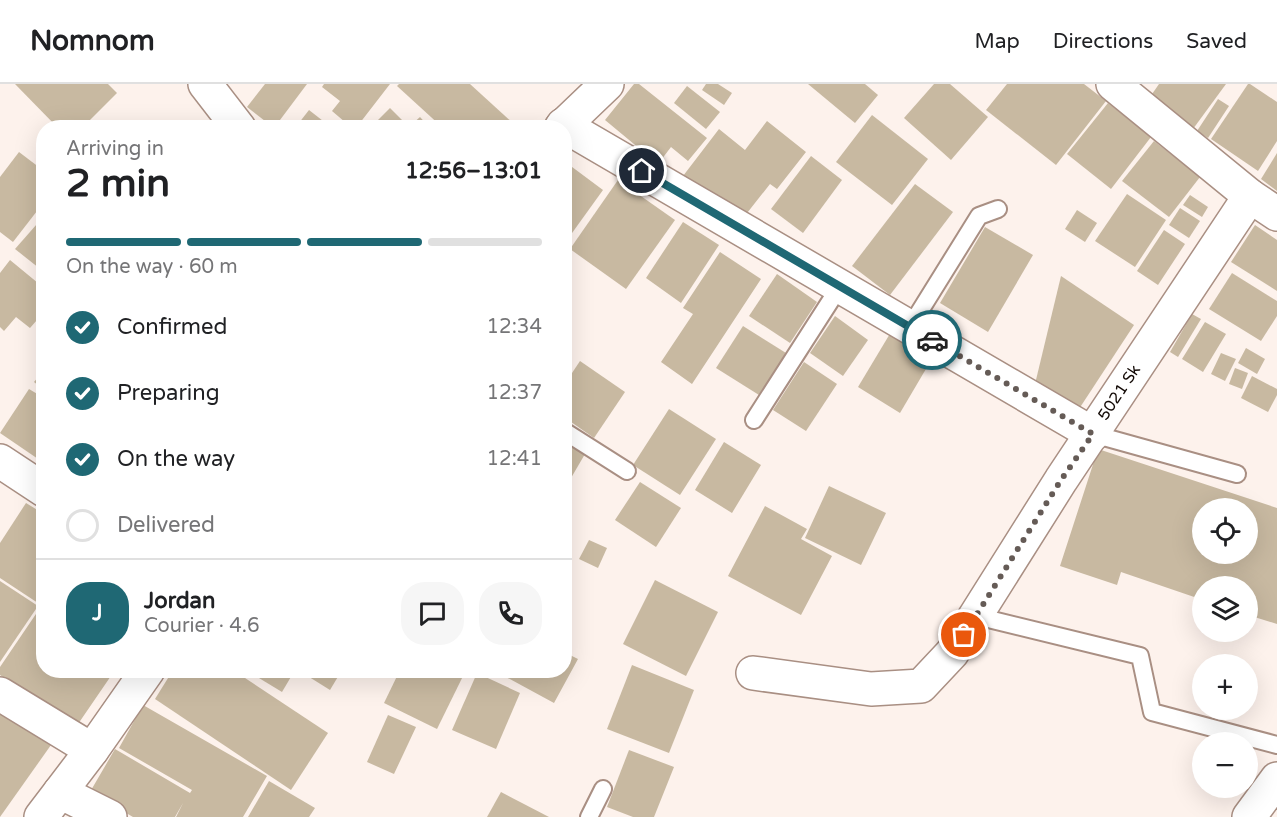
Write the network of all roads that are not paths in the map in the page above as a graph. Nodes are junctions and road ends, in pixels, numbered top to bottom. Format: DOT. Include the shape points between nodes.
graph roads {
  1 [pos="205,84"];
  2 [pos="607,84"];
  3 [pos="1113,84"];
  4 [pos="233,120"];
  5 [pos="568,120"];
  6 [pos="572,132"];
  7 [pos="1250,196"];
  8 [pos="998,209"];
  9 [pos="1277,214"];
  10 [pos="840,286"];
  11 [pos="910,327"];
  12 [pos="754,420"];
  13 [pos="1093,434"];
  14 [pos="572,436"];
  15 [pos="0,460"];
  16 [pos="627,471"];
  17 [pos="1237,474"];
  18 [pos="36,485"];
  19 [pos="975,616"];
  20 [pos="753,673"];
  21 [pos="142,678"];
  22 [pos="0,694"];
  23 [pos="1277,745"];
  24 [pos="92,750"];
  25 [pos="1277,779"];
  26 [pos="603,789"];
  27 [pos="51,804"];
  28 [pos="110,817"];
  29 [pos="589,817"];
  30 [pos="1249,817"];
  1 -- 4 [label="street"];
  2 -- 5 [label="street"];
  3 -- 7 [label="street"];
  6 -- 10 [label="street"];
  7 -- 9 [label="street"];
  7 -- 13 [label="street, 5021 Sk"];
  8 -- 11 [label="lane" via="980,216"];
  10 -- 11 [label="street"];
  10 -- 12 [label="lane"];
  11 -- 13 [label="street"];
  13 -- 17 [label="lane"];
  13 -- 19 [label="street, 5021 Sk"];
  14 -- 16 [label="lane"];
  15 -- 18 [label="street"];
  19 -- 20 [label="street, 5021 Sk" via="952,653 921,686 871,689"];
  19 -- 23 [label="lane" via="1140,656 1152,712"];
  21 -- 24 [label="street"];
  22 -- 24 [label="street"];
  24 -- 27 [label="street"];
  25 -- 30 [label="street"];
  26 -- 29 [label="lane"];
  27 -- 28 [label="street"];
}
